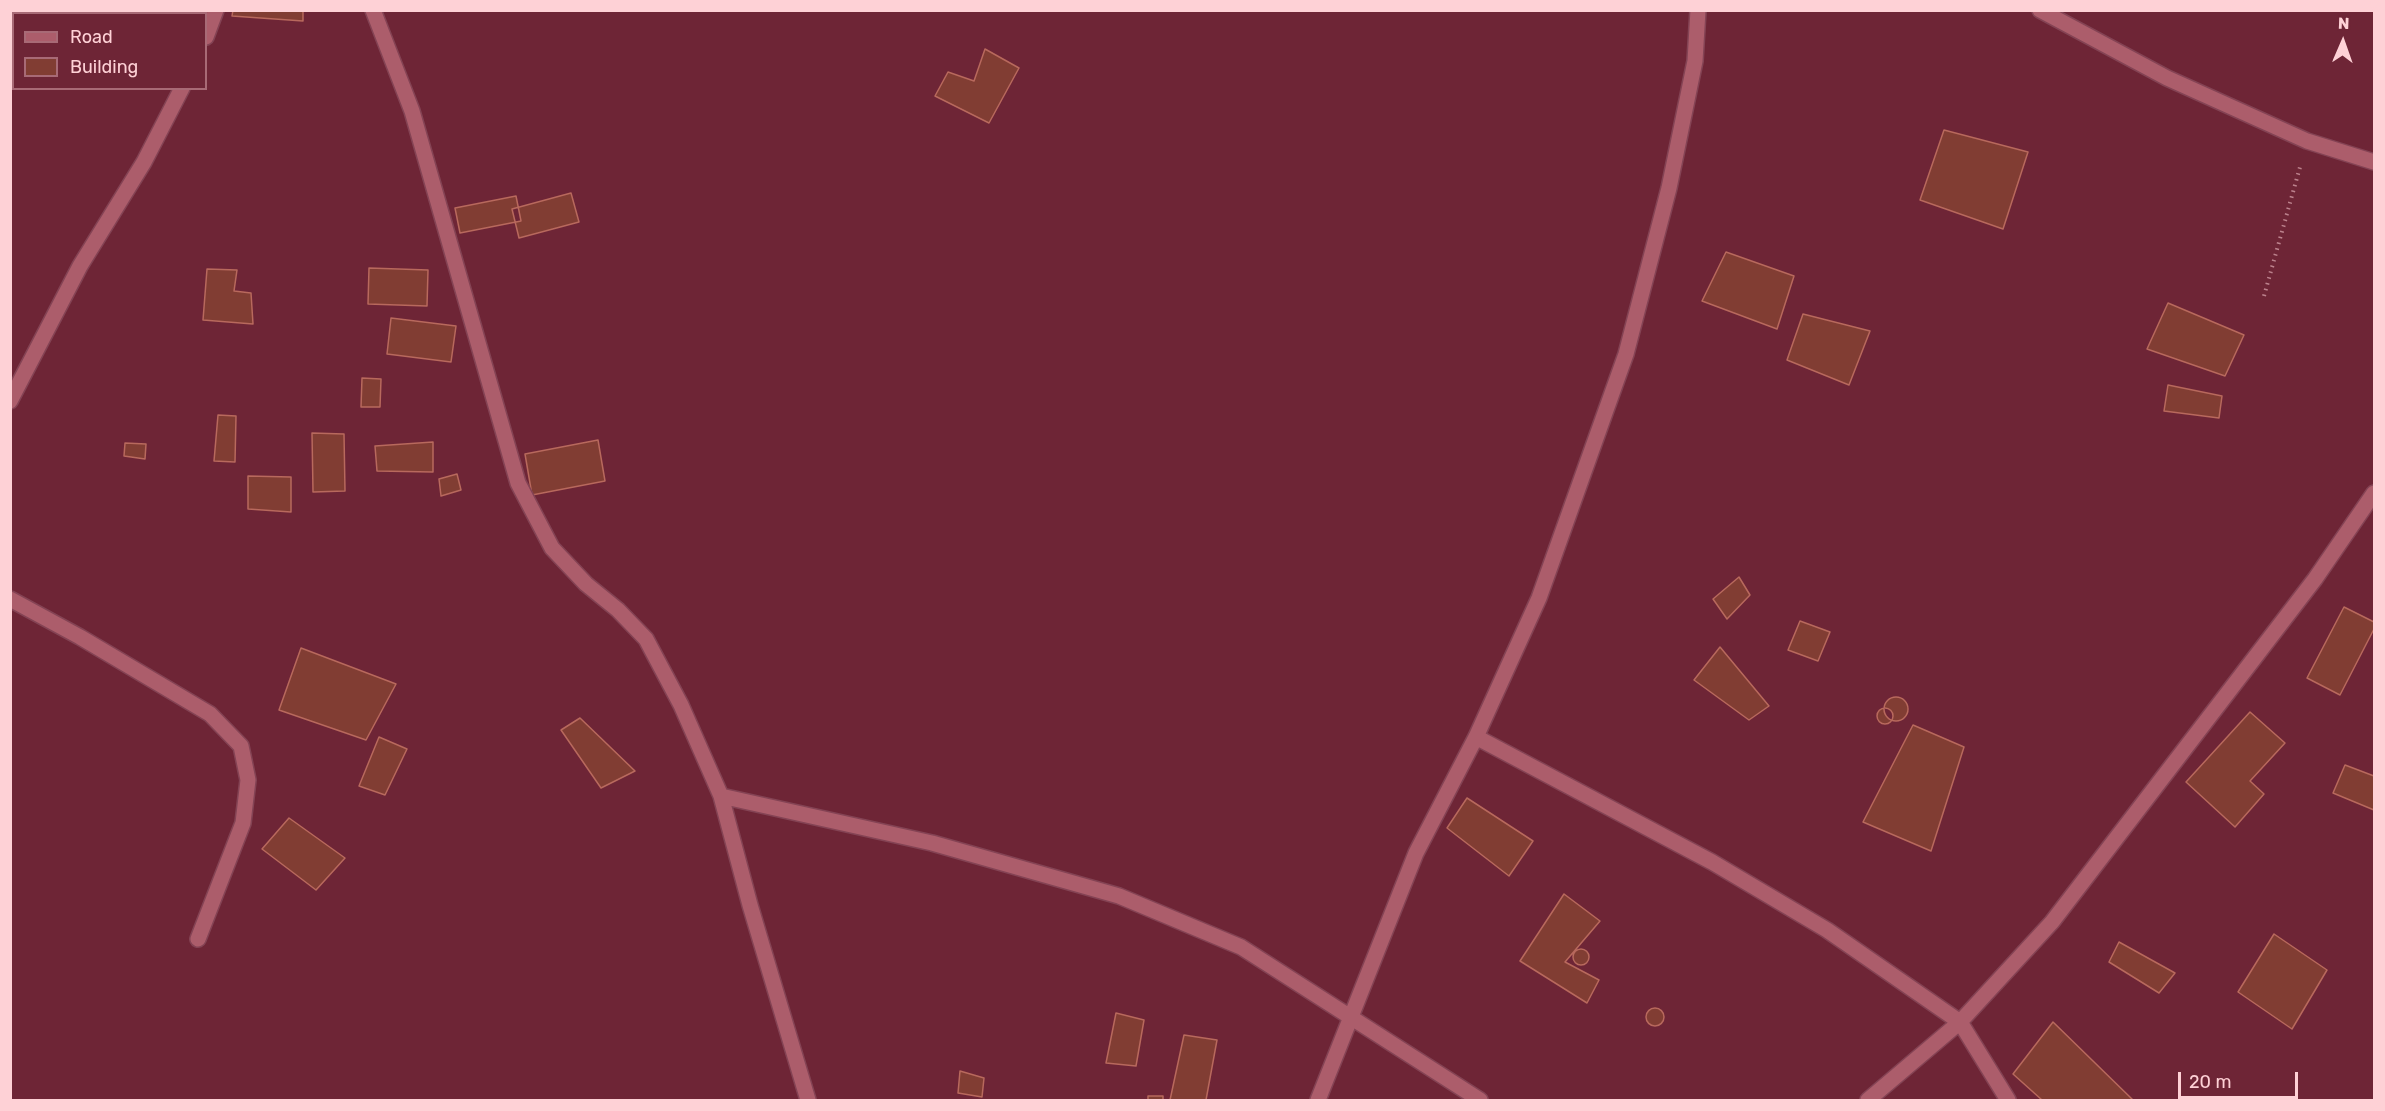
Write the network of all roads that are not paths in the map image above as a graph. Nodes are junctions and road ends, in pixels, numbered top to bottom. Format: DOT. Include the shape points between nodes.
graph roads {
  1 [pos="216,10"];
  2 [pos="373,10"];
  3 [pos="1698,10"];
  4 [pos="2040,10"];
  5 [pos="207,33"];
  6 [pos="181,90"];
  7 [pos="2374,162"];
  8 [pos="10,401"];
  9 [pos="2374,493"];
  10 [pos="10,599"];
  11 [pos="1476,738"];
  12 [pos="721,796"];
  13 [pos="198,939"];
  14 [pos="1351,1018"];
  15 [pos="1960,1022"];
  16 [pos="808,1101"];
  17 [pos="1318,1101"];
  18 [pos="1480,1101"];
  19 [pos="1868,1101"];
  20 [pos="2008,1101"];
  1 -- 5 [label="street"];
  2 -- 12 [label="street" via="415,122 518,483 552,548 646,639 681,705"];
  3 -- 11 [label="street" via="1695,61 1669,188 1626,354 1539,598"];
  4 -- 7 [label="street" via="2167,78 2307,141"];
  6 -- 8 [label="street" via="144,162 80,266"];
  9 -- 15 [label="street" via="2301,597 2052,922"];
  10 -- 13 [label="street" via="210,714 241,746 248,780 243,823"];
  11 -- 14 [label="street" via="1416,853"];
  11 -- 15 [label="street" via="1712,862 1808,918"];
  12 -- 14 [label="street" via="932,843 1119,896 1240,946"];
  12 -- 16 [label="street"];
  14 -- 17 [label="street"];
  14 -- 18 [label="street"];
  15 -- 19 [label="street"];
  15 -- 20 [label="street"];
}
